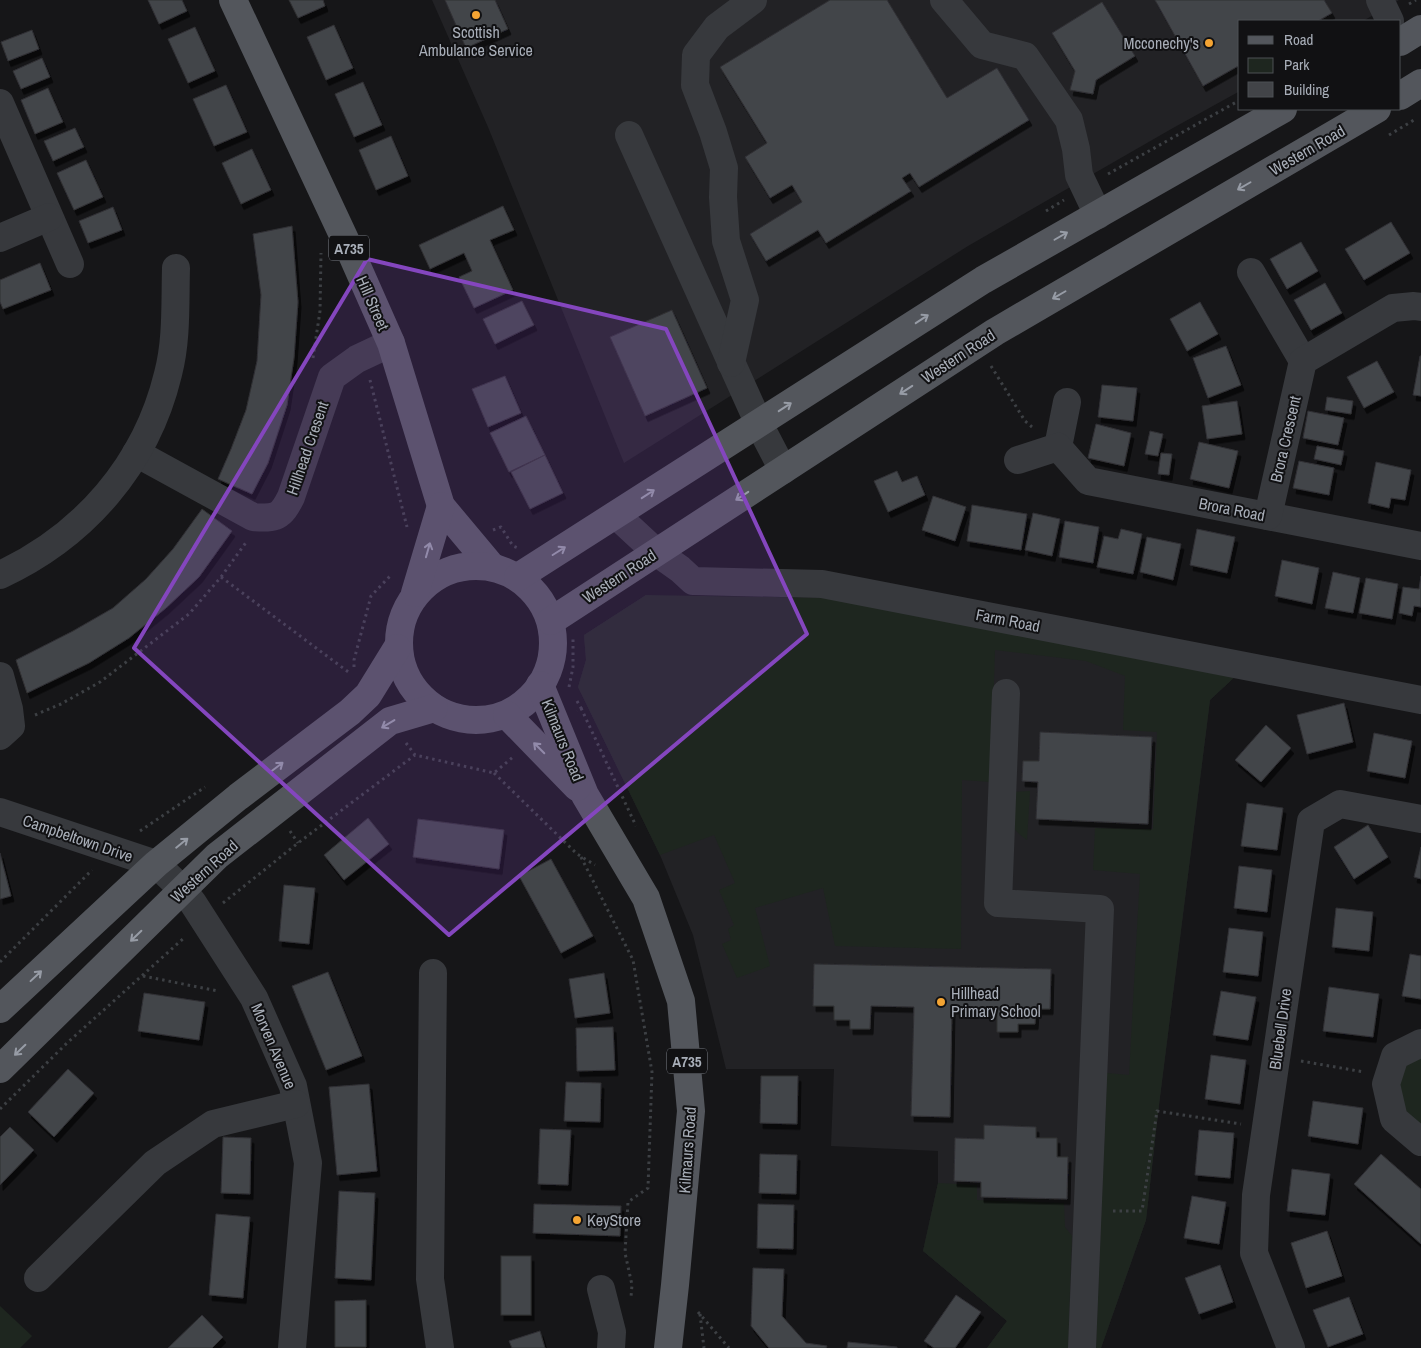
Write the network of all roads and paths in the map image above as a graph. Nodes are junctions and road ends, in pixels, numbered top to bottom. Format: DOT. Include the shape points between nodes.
graph roads {
  1 [pos="233,0"];
  2 [pos="753,0"];
  3 [pos="944,0"];
  4 [pos="1380,0"];
  5 [pos="1390,20"];
  6 [pos="1421,83"];
  7 [pos="1401,95"];
  8 [pos="0,103"];
  9 [pos="1281,110"];
  10 [pos="1375,110"];
  11 [pos="1421,116"];
  12 [pos="629,135"];
  13 [pos="1387,136"];
  14 [pos="1098,214"];
  15 [pos="49,217"];
  16 [pos="0,238"];
  17 [pos="321,244"];
  18 [pos="70,264"];
  19 [pos="176,268"];
  20 [pos="1251,272"];
  21 [pos="1421,307"];
  22 [pos="391,343"];
  23 [pos="361,357"];
  24 [pos="313,358"];
  25 [pos="1303,361"];
  26 [pos="998,362"];
  27 [pos="732,363"];
  28 [pos="1067,402"];
  29 [pos="759,424"];
  30 [pos="1058,448"];
  31 [pos="136,453"];
  32 [pos="1018,460"];
  33 [pos="783,470"];
  34 [pos="441,506"];
  35 [pos="616,515"];
  36 [pos="1268,516"];
  37 [pos="264,518"];
  38 [pos="408,534"];
  39 [pos="1421,546"];
  40 [pos="656,552"];
  41 [pos="492,567"];
  42 [pos="0,575"];
  43 [pos="221,577"];
  44 [pos="518,578"];
  45 [pos="415,594"];
  46 [pos="551,621"];
  47 [pos="397,648"];
  48 [pos="353,675"];
  49 [pos="0,676"];
  50 [pos="540,685"];
  51 [pos="1006,693"];
  52 [pos="1421,700"];
  53 [pos="434,708"];
  54 [pos="507,716"];
  55 [pos="6,731"];
  56 [pos="494,773"];
  57 [pos="585,795"];
  58 [pos="0,812"];
  59 [pos="1421,819"];
  60 [pos="298,842"];
  61 [pos="581,856"];
  62 [pos="156,864"];
  63 [pos="597,867"];
  64 [pos="130,888"];
  65 [pos="183,890"];
  66 [pos="158,914"];
  67 [pos="204,919"];
  68 [pos="432,973"];
  69 [pos="142,975"];
  70 [pos="254,998"];
  71 [pos="0,1009"];
  72 [pos="1421,1043"];
  73 [pos="1276,1057"];
  74 [pos="0,1069"];
  75 [pos="1388,1076"];
  76 [pos="296,1104"];
  77 [pos="0,1109"];
  78 [pos="1266,1128"];
  79 [pos="1421,1142"];
  80 [pos="1087,1221"];
  81 [pos="38,1278"];
  82 [pos="675,1285"];
  83 [pos="601,1289"];
  84 [pos="631,1303"];
  85 [pos="700,1314"];
  86 [pos="288,1344"];
  87 [pos="440,1348"];
  88 [pos="611,1348"];
  89 [pos="668,1348"];
  90 [pos="704,1348"];
  91 [pos="729,1348"];
  92 [pos="1082,1348"];
  93 [pos="1291,1348"];
  1 -- 22 [label="main road, Hill Street / A735"];
  2 -- 27 [label="street" via="717,27 696,55 695,85 724,168 726,241 745,300"];
  3 -- 14 [label="street" via="982,45 1025,56 1069,120 1079,176"];
  4 -- 5 [label="street"];
  6 -- 7 [label="main road"];
  8 -- 15 [label="street"];
  9 -- 14 [label="main road"];
  10 -- 33 [label="main road, Western Road, one-way" via="995,332"];
  11 -- 13 [label="path"];
  12 -- 27 [label="street"];
  29 -- 14 [label="main road, one-way" via="983,280"];
  15 -- 16 [label="street"];
  15 -- 18 [label="street"];
  17 -- 24 [label="path" via="320,310"];
  19 -- 31 [label="street" via="173,347 168,374 154,420"];
  20 -- 25 [label="street"];
  21 -- 25 [label="street" via="1393,308"];
  22 -- 23 [label="street, Hillhead Cresent"];
  22 -- 34 [label="main road, Hill Street / A735"];
  23 -- 37 [label="street, Hillhead Cresent" via="332,377 284,511"];
  23 -- 38 [label="path" via="372,386"];
  25 -- 36 [label="street, Brora Crescent"];
  26 -- 30 [label="path" via="990,366 1025,421"];
  27 -- 29 [label="street"];
  28 -- 30 [label="street"];
  29 -- 33 [label="street"];
  35 -- 29 [label="main road, one-way"];
  30 -- 32 [label="street"];
  30 -- 36 [label="street, Brora Road" via="1088,482"];
  31 -- 37 [label="street" via="253,517"];
  31 -- 42 [label="street" via="110,493 78,524 48,549"];
  33 -- 40 [label="main road, Western Road, one-way"];
  34 -- 41 [label="main road, Hill Street / A735"];
  45 -- 34 [label="main road, A735, one-way"];
  35 -- 40 [label="street, Farm Road"];
  44 -- 35 [label="main road, one-way"];
  36 -- 39 [label="street, Brora Road"];
  37 -- 43 [label="path"];
  40 -- 46 [label="main road, Western Road"];
  40 -- 52 [label="street, Farm Road" via="692,581 822,584"];
  41 -- 44 [label="main road, A735"];
  41 -- 45 [label="main road, A735" via="465,566 443,573"];
  43 -- 48 [label="path"];
  43 -- 55 [label="path" via="189,614 100,682"];
  44 -- 46 [label="main road, A735" via="538,596"];
  45 -- 47 [label="main road, A735" via="400,621"];
  46 -- 50 [label="main road, A735" via="554,648 548,674"];
  47 -- 53 [label="main road, A735" via="404,676 420,698"];
  62 -- 47 [label="main road, Western Road, one-way" via="238,796 350,712 368,695"];
  49 -- 55 [label="street" via="9,709"];
  50 -- 54 [label="main road, A735" via="530,700"];
  50 -- 57 [label="main road, Kilmaurs Road / A735"];
  51 -- 80 [label="street" via="998,903 1100,909"];
  53 -- 54 [label="main road, A735" via="443,715 470,722"];
  53 -- 65 [label="main road, Western Road, one-way" via="390,721 217,856"];
  57 -- 54 [label="main road, Kilmaurs Road / A735, one-way"];
  56 -- 61 [label="path"];
  57 -- 82 [label="main road, Kilmaurs Road / A735" via="646,898 681,1001 691,1111"];
  58 -- 62 [label="street, Campbeltown Drive"];
  59 -- 73 [label="street, Bluebell Drive" via="1340,804 1311,821"];
  60 -- 67 [label="path"];
  61 -- 63 [label="path"];
  61 -- 84 [label="path" via="634,960 652,1072 648,1188 628,1202 625,1253 632,1285"];
  62 -- 64 [label="main road, Western Road"];
  62 -- 65 [label="street, Morven Avenue"];
  64 -- 66 [label="main road"];
  71 -- 64 [label="main road, Western Road, one-way"];
  65 -- 66 [label="main road, Western Road"];
  65 -- 67 [label="street, Morven Avenue"];
  66 -- 74 [label="main road, Western Road, one-way"];
  67 -- 69 [label="path"];
  67 -- 70 [label="street, Morven Avenue"];
  68 -- 87 [label="street" via="430,1279"];
  69 -- 70 [label="path"];
  69 -- 77 [label="path"];
  70 -- 76 [label="street, Morven Avenue" via="293,1086"];
  72 -- 75 [label="street" via="1395,1056"];
  73 -- 75 [label="path"];
  73 -- 78 [label="street, Bluebell Drive"];
  75 -- 79 [label="street" via="1386,1084 1394,1119"];
  76 -- 81 [label="street" via="213,1124 155,1163"];
  76 -- 86 [label="street, Morven Avenue" via="308,1163"];
  78 -- 80 [label="path" via="1156,1110 1142,1211 1101,1211"];
  78 -- 93 [label="street, Bluebell Drive" via="1256,1195 1254,1253"];
  80 -- 92 [label="street"];
  82 -- 85 [label="path"];
  82 -- 89 [label="main road, Kilmaurs Road / A735"];
  83 -- 88 [label="street" via="612,1332"];
  85 -- 90 [label="path"];
  85 -- 91 [label="path"];
}
